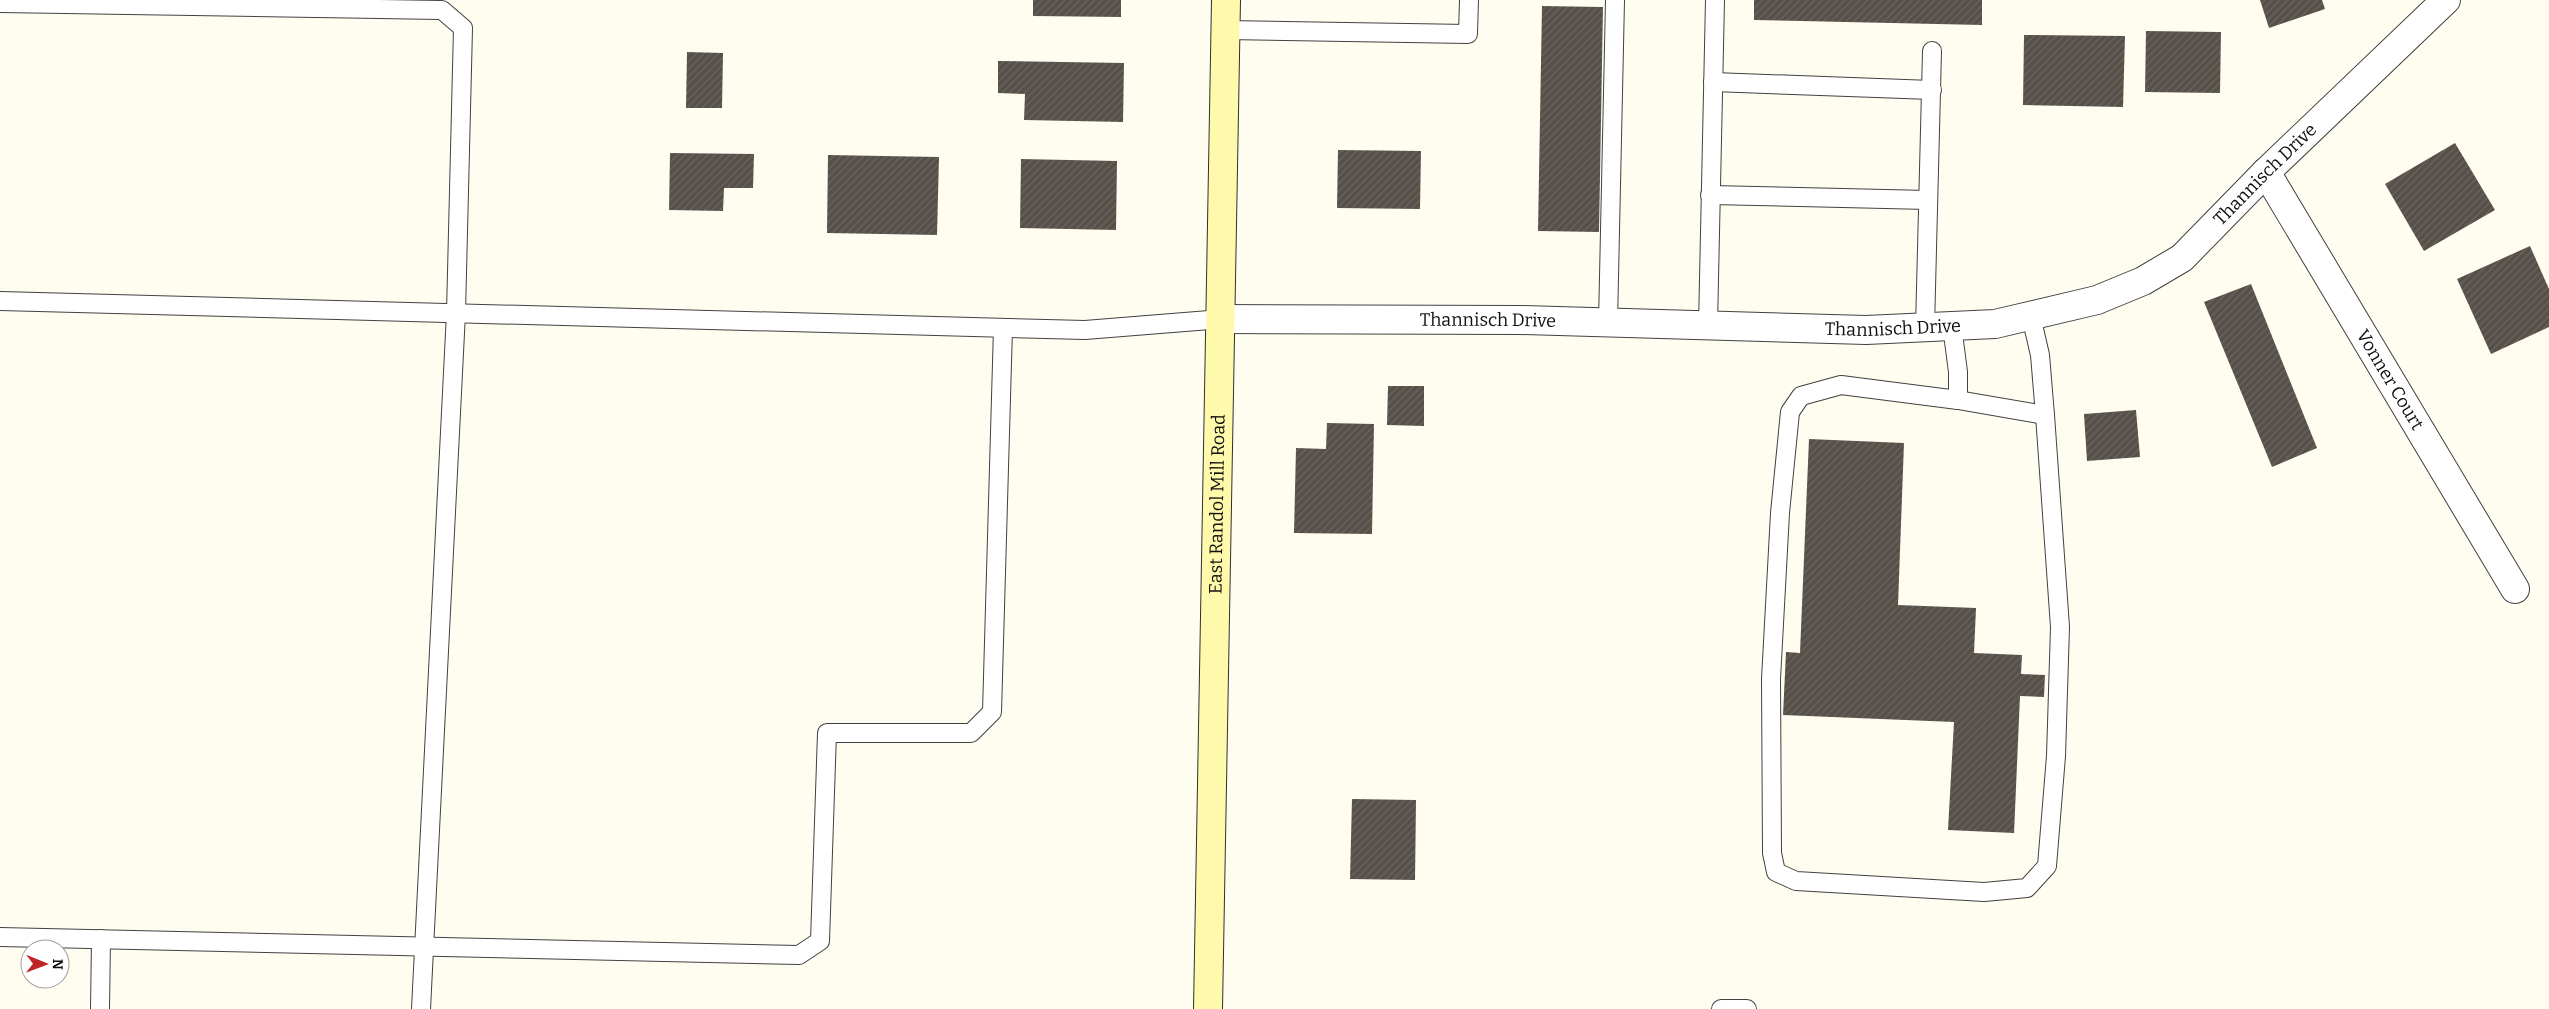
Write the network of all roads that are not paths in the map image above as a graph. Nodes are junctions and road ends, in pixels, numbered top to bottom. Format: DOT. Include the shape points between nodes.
graph roads {
  1 [pos="1226,0"];
  2 [pos="1469,0"];
  3 [pos="1615,0"];
  4 [pos="1715,0"];
  5 [pos="2446,0"];
  6 [pos="0,3"];
  7 [pos="1226,30"];
  8 [pos="1932,51"];
  9 [pos="1713,82"];
  10 [pos="1932,90"];
  11 [pos="2266,172"];
  12 [pos="1710,195"];
  13 [pos="1928,200"];
  14 [pos="0,301"];
  15 [pos="456,313"];
  16 [pos="2032,316"];
  17 [pos="1222,319"];
  18 [pos="1608,323"];
  19 [pos="1708,326"];
  20 [pos="1952,326"];
  21 [pos="1003,328"];
  22 [pos="1925,328"];
  23 [pos="1958,400"];
  24 [pos="2045,415"];
  25 [pos="2515,589"];
  26 [pos="0,937"];
  27 [pos="101,939"];
  28 [pos="426,948"];
  29 [pos="100,1009"];
  30 [pos="422,1009"];
  31 [pos="1208,1009"];
  32 [pos="1721,1009"];
  33 [pos="1747,1009"];
  1 -- 7 [label="main road, East Randol Mill Road"];
  2 -- 7 [label="lane" via="1468,34"];
  3 -- 18 [label="lane"];
  4 -- 9 [label="lane"];
  5 -- 11 [label="street, Thannisch Drive"];
  6 -- 15 [label="lane" via="442,10 463,28"];
  7 -- 17 [label="main road, East Randol Mill Road"];
  8 -- 10 [label="lane"];
  9 -- 10 [label="lane"];
  9 -- 12 [label="lane"];
  10 -- 13 [label="lane"];
  11 -- 16 [label="street, Thannisch Drive" via="2174,263 2143,281 2096,300"];
  11 -- 25 [label="street, Vonner Court"];
  12 -- 13 [label="lane"];
  12 -- 19 [label="lane"];
  13 -- 22 [label="lane"];
  14 -- 15 [label="lane"];
  15 -- 21 [label="lane"];
  15 -- 28 [label="lane"];
  16 -- 20 [label="street, Thannisch Drive" via="1995,324"];
  16 -- 24 [label="lane" via="2040,355"];
  17 -- 18 [label="street, Thannisch Drive"];
  17 -- 21 [label="lane" via="1086,330"];
  17 -- 31 [label="main road, East Randol Mill Road"];
  18 -- 19 [label="street, Thannisch Drive"];
  19 -- 22 [label="street, Thannisch Drive" via="1866,330"];
  20 -- 22 [label="street, Thannisch Drive"];
  20 -- 23 [label="lane"];
  21 -- 28 [label="lane" via="992,712 970,733 827,733 820,941 799,955"];
  23 -- 24 [label="lane"];
  23 -- 24 [label="lane" via="1841,386 1801,396 1790,412 1780,513 1771,679 1772,843 1776,872 1796,881 1984,892 2027,888 2047,866 2056,756 2060,627"];
  26 -- 27 [label="lane"];
  27 -- 28 [label="lane"];
  27 -- 29 [label="lane"];
  28 -- 30 [label="lane"];
  32 -- 33 [label="lane"];
}
